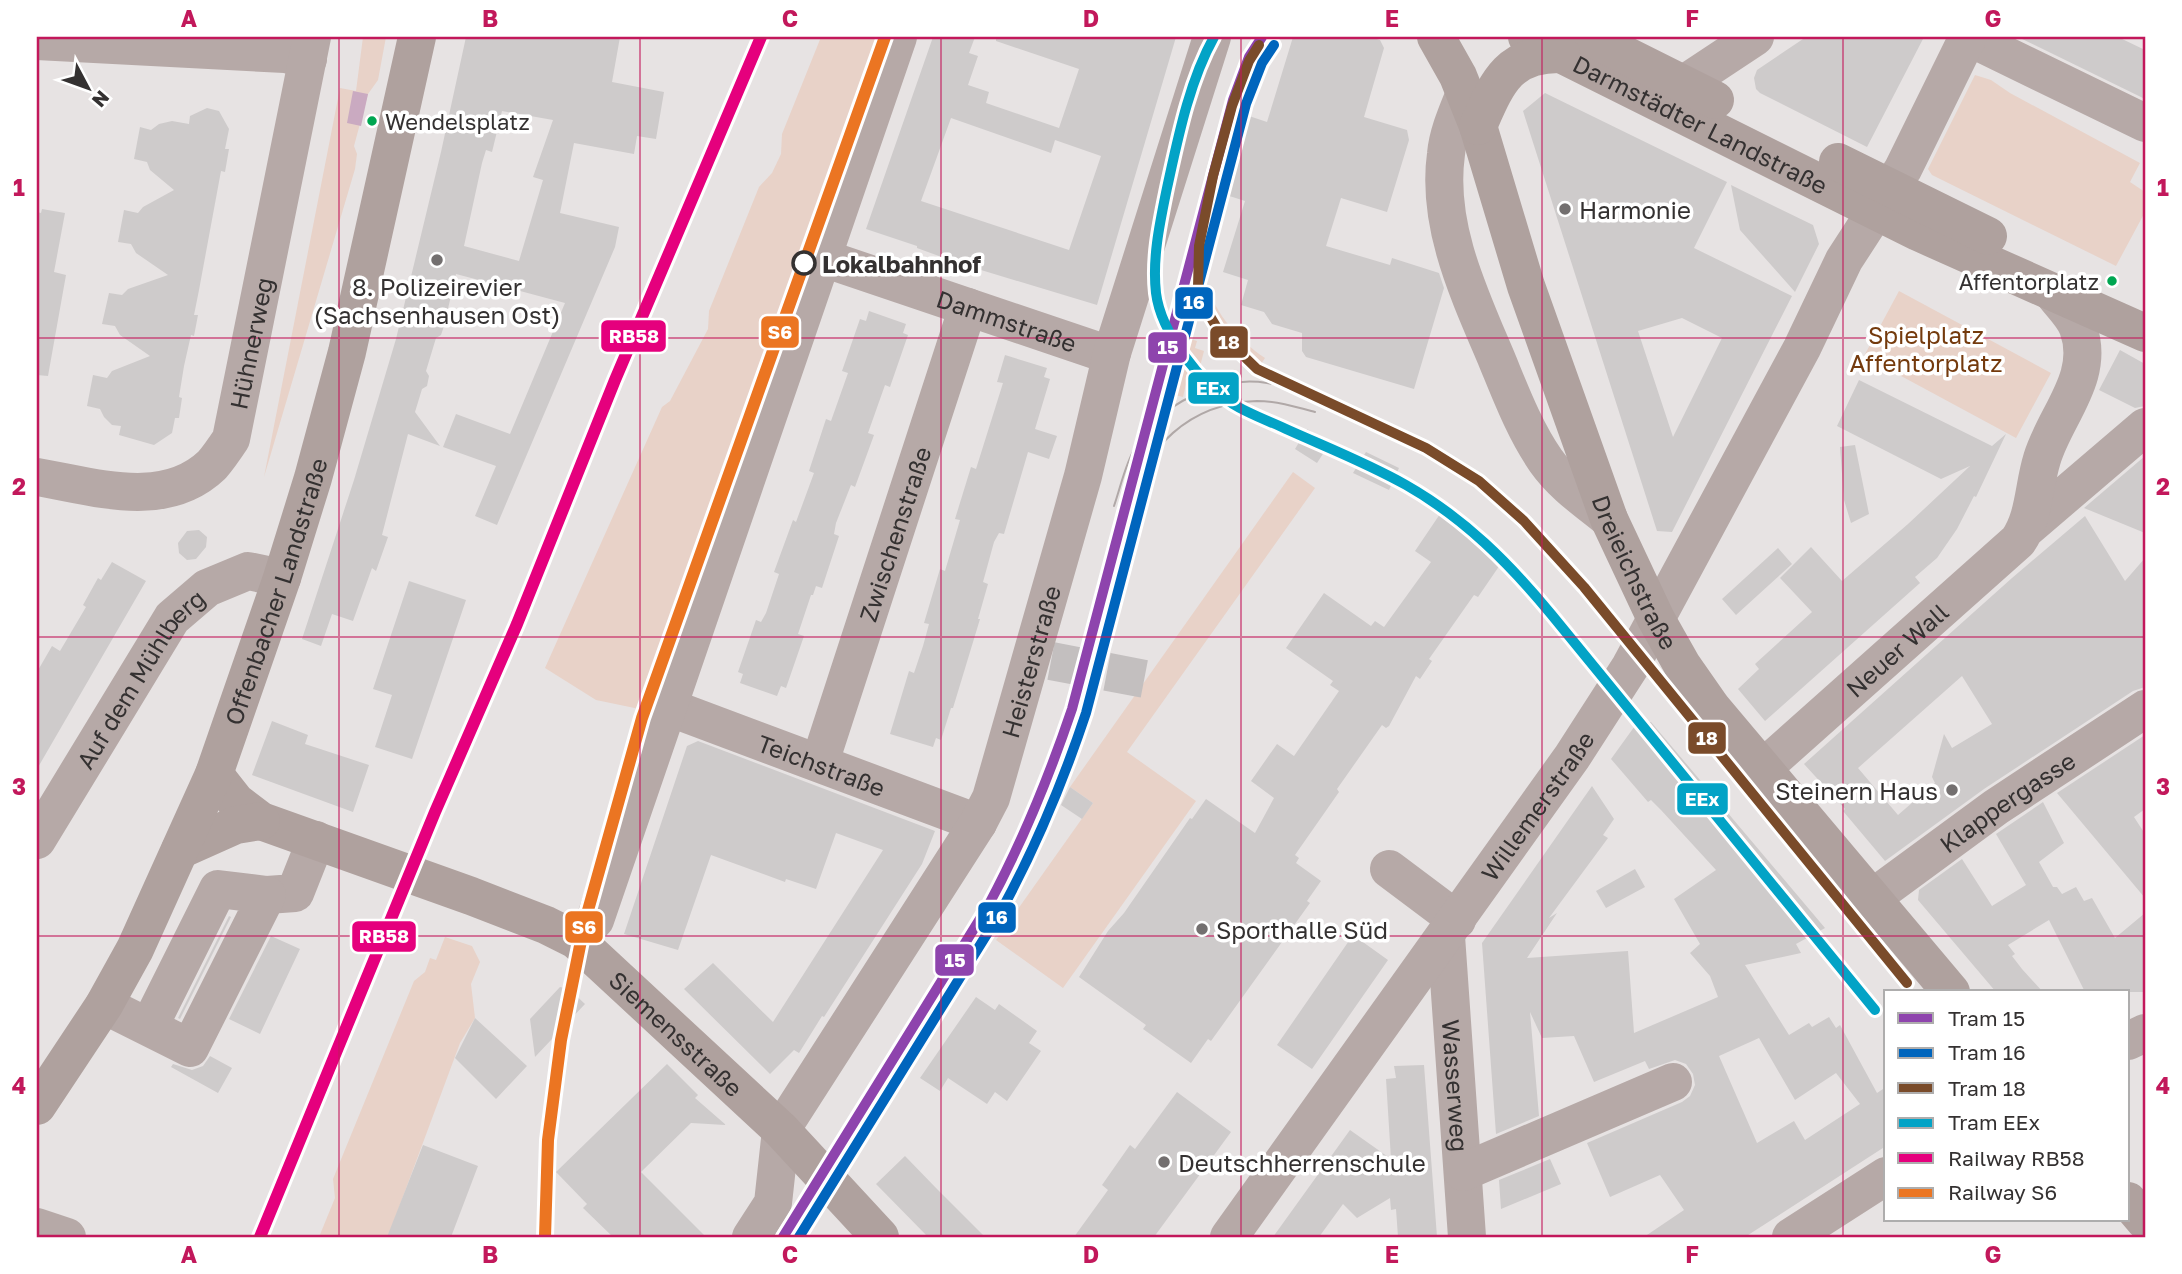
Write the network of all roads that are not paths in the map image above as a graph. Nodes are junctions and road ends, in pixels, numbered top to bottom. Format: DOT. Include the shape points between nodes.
graph roads {
  1 [pos="418,37"];
  2 [pos="898,37"];
  3 [pos="1212,37"];
  4 [pos="1436,37"];
  5 [pos="1452,37"];
  6 [pos="1527,37"];
  7 [pos="1755,37"];
  8 [pos="1968,37"];
  9 [pos="37,41"];
  10 [pos="1575,45"];
  11 [pos="310,48"];
  12 [pos="1684,84"];
  13 [pos="1467,98"];
  14 [pos="2145,123"];
  15 [pos="1884,199"];
  16 [pos="823,258"];
  17 [pos="2053,293"];
  18 [pos="968,307"];
  19 [pos="2145,316"];
  20 [pos="2145,333"];
  21 [pos="1112,354"];
  22 [pos="2145,427"];
  23 [pos="1083,475"];
  24 [pos="37,477"];
  25 [pos="1609,519"];
  26 [pos="2028,527"];
  27 [pos="282,578"];
  28 [pos="1656,619"];
  29 [pos="668,707"];
  30 [pos="2145,709"];
  31 [pos="820,762"];
  32 [pos="1762,769"];
  33 [pos="214,774"];
  34 [pos="261,821"];
  35 [pos="978,823"];
  36 [pos="37,839"];
  37 [pos="316,840"];
  38 [pos="180,850"];
  39 [pos="1389,869"];
  40 [pos="1872,898"];
  41 [pos="926,903"];
  42 [pos="1452,928"];
  43 [pos="576,940"];
  44 [pos="1949,990"];
  45 [pos="104,1005"];
  46 [pos="1673,1082"];
  47 [pos="37,1107"];
  48 [pos="781,1130"];
  49 [pos="1462,1172"];
  50 [pos="1884,1177"];
  51 [pos="2130,1203"];
  52 [pos="2145,1221"];
  53 [pos="37,1227"];
  54 [pos="67,1237"];
  55 [pos="751,1237"];
  56 [pos="880,1237"];
  57 [pos="1229,1237"];
  58 [pos="1467,1237"];
  59 [pos="1790,1237"];
  1 -- 27 [label="main road, Offenbacher Landstraße" via="347,352"];
  2 -- 16 [label="street"];
  3 -- 21 [label="street, Heisterstraße"];
  4 -- 13 [label="main road, Dreieichstraße"];
  5 -- 13 [label="street, Dreieichstraße"];
  6 -- 10 [label="main road, Darmstädter Landstraße"];
  7 -- 12 [label="street"];
  8 -- 14 [label="street"];
  8 -- 15 [label="street"];
  9 -- 11 [label="street" via="285,54"];
  10 -- 12 [label="main road, Darmstädter Landstraße"];
  10 -- 13 [label="main road" via="1529,57 1511,68 1490,98"];
  10 -- 15 [label="main road, Darmstädter Landstraße"];
  11 -- 24 [label="street, Hühnerweg" via="231,439 198,475 151,492"];
  12 -- 15 [label="main road, Darmstädter Landstraße"];
  13 -- 25 [label="main road, Dreieichstraße" via="1526,286"];
  13 -- 25 [label="street" via="1453,123 1445,185 1448,220 1462,275 1534,443 1562,481"];
  15 -- 17 [label="main road"];
  15 -- 19 [label="main road" via="2090,286"];
  15 -- 28 [label="street, Willemerstraße" via="1844,260 1802,348"];
  16 -- 18 [label="street, Dammstraße"];
  16 -- 29 [label="street"];
  17 -- 20 [label="main road"];
  17 -- 26 [label="street" via="2078,326 2082,369 2042,459"];
  18 -- 21 [label="street, Dammstraße"];
  18 -- 31 [label="street, Zwischenstraße"];
  21 -- 23 [label="street, Heisterstraße"];
  22 -- 26 [label="street, Neuer Wall"];
  23 -- 35 [label="street, Heisterstraße" via="991,799"];
  23 -- 41 [label="street" via="1088,544 1000,825 964,884"];
  25 -- 28 [label="main road, Dreieichstraße"];
  26 -- 32 [label="street, Neuer Wall" via="2018,541"];
  27 -- 33 [label="main road, Offenbacher Landstraße"];
  27 -- 36 [label="street, Auf dem Mühlberg" via="248,571 207,588 172,618"];
  28 -- 32 [label="main road, Dreieichstraße" via="1689,676"];
  28 -- 42 [label="street, Willemerstraße" via="1587,734"];
  29 -- 31 [label="street, Teichstraße"];
  29 -- 43 [label="street" via="595,920"];
  30 -- 40 [label="street, Klappergasse" via="1996,807"];
  31 -- 35 [label="street, Teichstraße"];
  32 -- 40 [label="main road, Dreieichstraße"];
  33 -- 34 [label="main road, Siemensstraße" via="236,802"];
  33 -- 38 [label="main road, Offenbacher Landstraße"];
  34 -- 37 [label="main road, Siemensstraße"];
  34 -- 38 [label="main road" via="236,825"];
  35 -- 41 [label="street, Heisterstraße"];
  37 -- 43 [label="main road, Siemensstraße"];
  37 -- 45 [label="street" via="295,893 218,889 160,1033"];
  38 -- 45 [label="main road, Offenbacher Landstraße"];
  39 -- 42 [label="street"];
  40 -- 44 [label="main road, Dreieichstraße"];
  41 -- 48 [label="street, Heisterstraße"];
  42 -- 49 [label="street, Wasserweg"];
  42 -- 57 [label="street, Willemerstraße"];
  43 -- 48 [label="main road, Siemensstraße"];
  45 -- 47 [label="main road, Offenbacher Landstraße"];
  46 -- 49 [label="street"];
  48 -- 55 [label="street, Heisterstraße" via="773,1203"];
  48 -- 56 [label="main road, Siemensstraße"];
  49 -- 58 [label="street, Wasserweg"];
  50 -- 59 [label="street"];
  51 -- 52 [label="main road"];
  53 -- 54 [label="street"];
}
